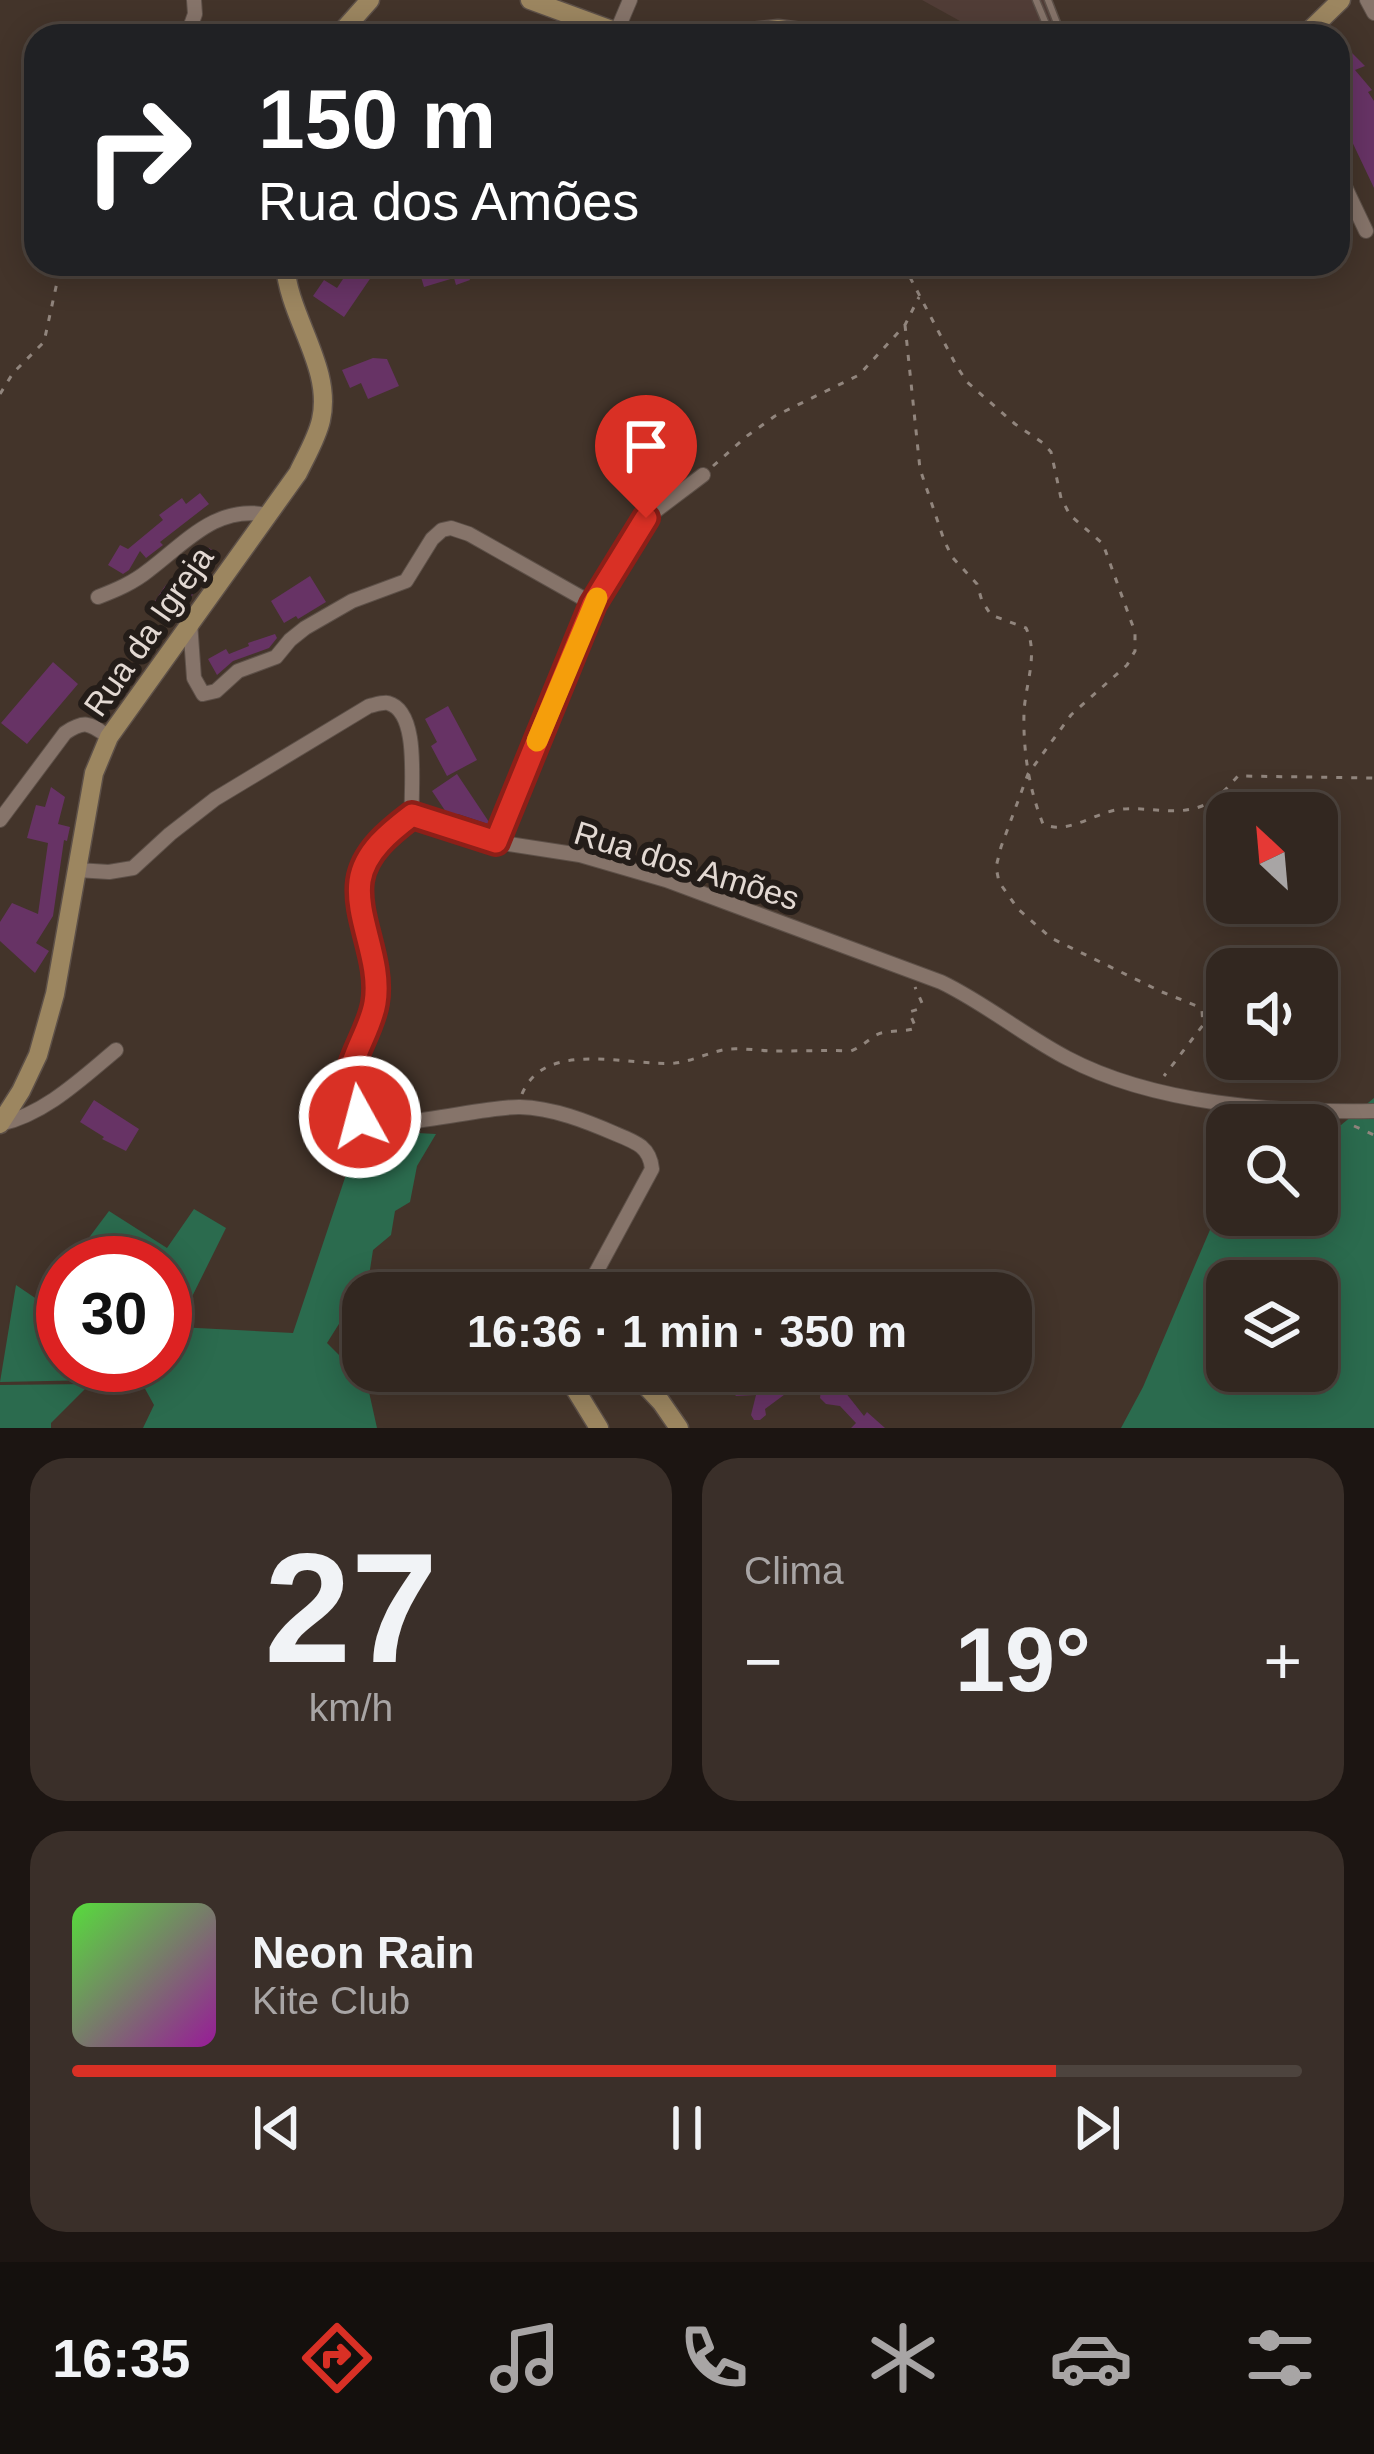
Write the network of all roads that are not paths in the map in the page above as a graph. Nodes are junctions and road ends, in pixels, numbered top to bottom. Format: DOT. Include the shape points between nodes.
graph roads {
  1 [pos="370,0"];
  2 [pos="530,0"];
  3 [pos="1341,0"];
  4 [pos="1367,0"];
  5 [pos="1374,14"];
  6 [pos="349,24"];
  7 [pos="593,24"];
  8 [pos="1316,24"];
  9 [pos="1350,197"];
  10 [pos="1366,231"];
  11 [pos="288,276"];
  12 [pos="703,475"];
  13 [pos="267,515"];
  14 [pos="98,597"];
  15 [pos="593,604"];
  16 [pos="190,622"];
  17 [pos="109,737"];
  18 [pos="412,815"];
  19 [pos="0,820"];
  20 [pos="496,842"];
  21 [pos="77,870"];
  22 [pos="116,1050"];
  23 [pos="1374,1111"];
  24 [pos="0,1124"];
  25 [pos="596,1272"];
  26 [pos="577,1392"];
  27 [pos="652,1392"];
  28 [pos="599,1428"];
  29 [pos="679,1428"];
  1 -- 6 [label="street"];
  2 -- 7 [label="street"];
  3 -- 8 [label="street"];
  4 -- 5 [label="street"];
  9 -- 10 [label="street"];
  11 -- 13 [label="street, Rua da Igreja" via="325,394 298,473"];
  12 -- 15 [label="street" via="646,518"];
  13 -- 14 [label="street" via="221,517"];
  13 -- 16 [label="street, Rua da Igreja"];
  15 -- 16 [label="street" via="451,528 432,538 406,581 305,628 276,657 238,671 216,691 202,694 194,678"];
  15 -- 20 [label="street"];
  16 -- 17 [label="street, Rua da Igreja"];
  17 -- 19 [label="street" via="90,724 64,733"];
  17 -- 21 [label="street, Rua da Igreja" via="94,772"];
  18 -- 20 [label="street, Rua dos Amões"];
  18 -- 21 [label="street" via="410,731 402,713 383,703 215,799 134,868"];
  18 -- 25 [label="street" via="375,850 360,881 377,980 349,1073 351,1107 374,1123 394,1124 521,1107 592,1123 644,1147 652,1169"];
  20 -- 23 [label="street, Rua dos Amões" via="666,880 940,982 1071,1060 1152,1091 1286,1111"];
  21 -- 24 [label="street, Rua da Igreja" via="38,1055"];
  22 -- 24 [label="street" via="42,1107"];
  26 -- 28 [label="street"];
  27 -- 29 [label="street"];
}
